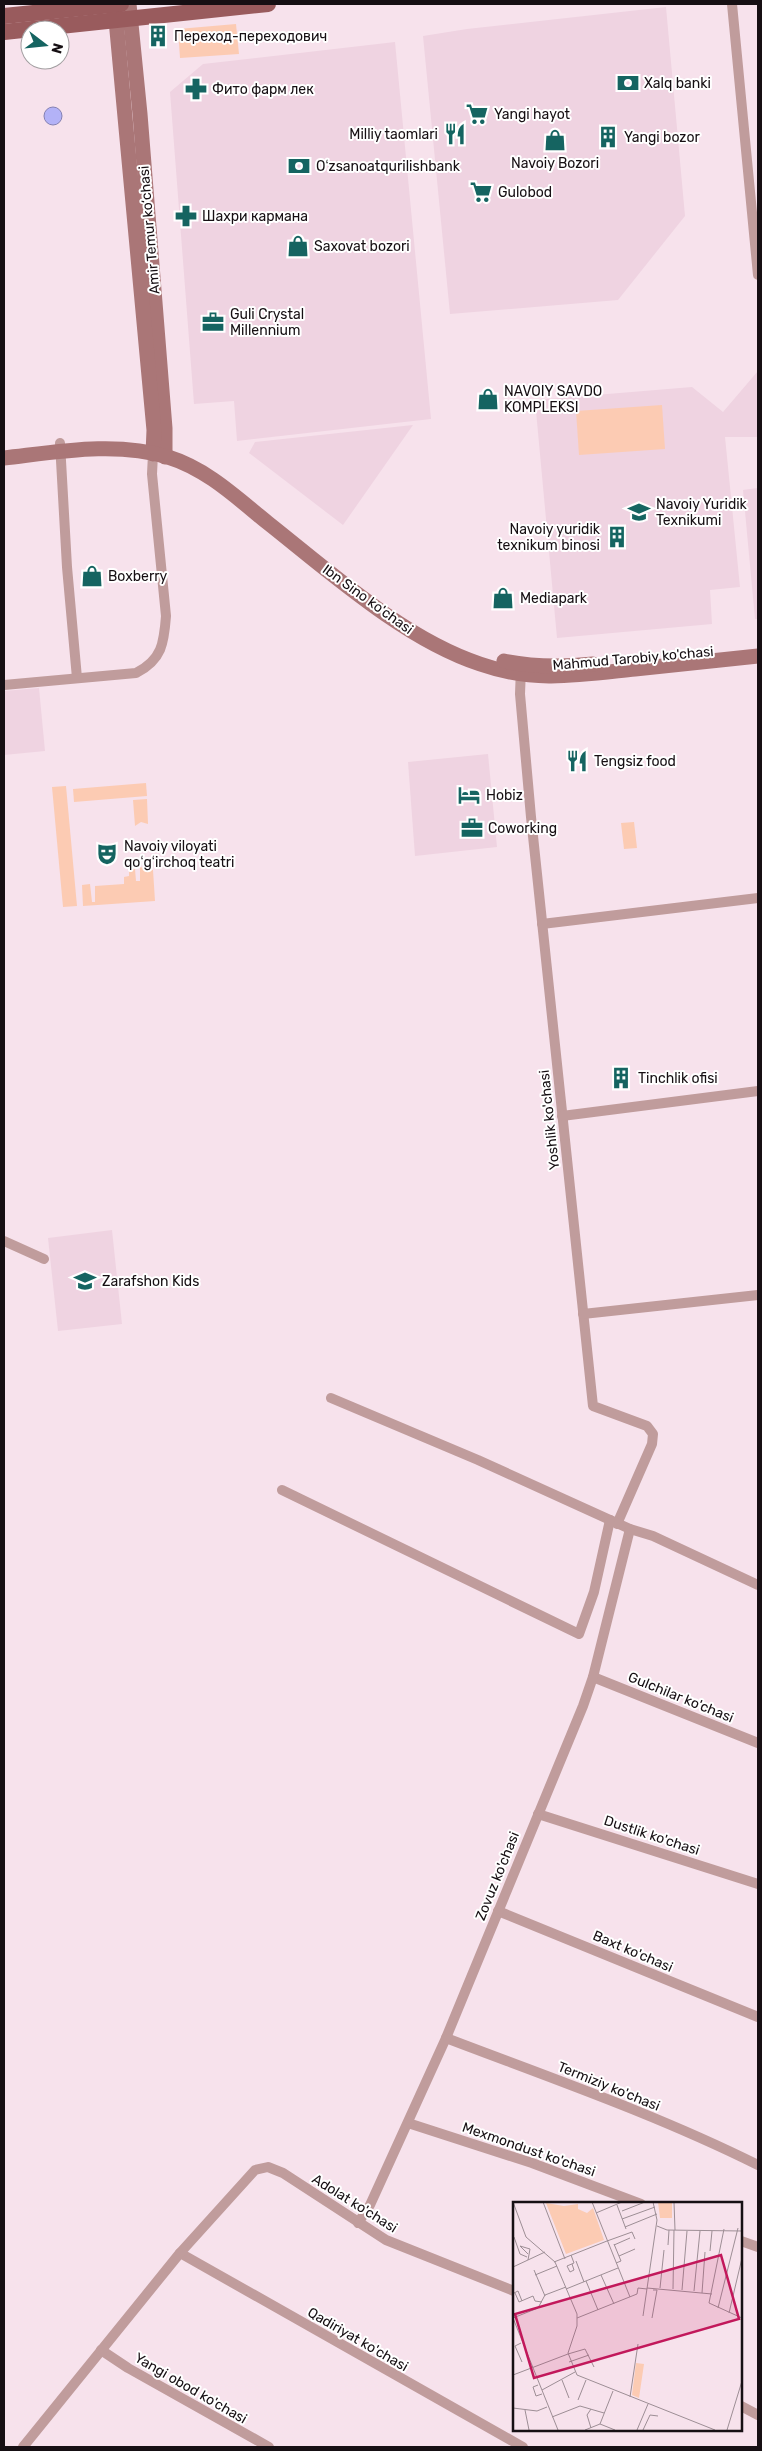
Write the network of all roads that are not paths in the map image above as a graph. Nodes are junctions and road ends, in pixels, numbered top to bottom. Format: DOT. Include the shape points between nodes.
graph roads {
  1 [pos="121,4"];
  2 [pos="268,4"];
  3 [pos="732,4"];
  4 [pos="121,10"];
  5 [pos="4,16"];
  6 [pos="4,32"];
  7 [pos="753,167"];
  8 [pos="758,275"];
  9 [pos="61,448"];
  10 [pos="4,450"];
  11 [pos="159,451"];
  12 [pos="4,458"];
  13 [pos="758,647"];
  14 [pos="758,656"];
  15 [pos="520,670"];
  16 [pos="76,678"];
  17 [pos="4,685"];
  18 [pos="758,898"];
  19 [pos="542,924"];
  20 [pos="758,1091"];
  21 [pos="562,1116"];
  22 [pos="4,1242"];
  23 [pos="44,1259"];
  24 [pos="758,1295"];
  25 [pos="583,1314"];
  26 [pos="331,1398"];
  27 [pos="282,1490"];
  28 [pos="614,1522"];
  29 [pos="630,1529"];
  30 [pos="758,1585"];
  31 [pos="593,1677"];
  32 [pos="758,1743"];
  33 [pos="538,1814"];
  34 [pos="758,1884"];
  35 [pos="498,1911"];
  36 [pos="758,2017"];
  37 [pos="446,2038"];
  38 [pos="408,2123"];
  39 [pos="758,2165"];
  40 [pos="636,2202"];
  41 [pos="358,2222"];
  42 [pos="742,2241"];
  43 [pos="758,2247"];
  44 [pos="180,2253"];
  45 [pos="513,2291"];
  46 [pos="101,2350"];
  47 [pos="742,2407"];
  48 [pos="758,2415"];
  49 [pos="23,2447"];
  50 [pos="268,2447"];
  51 [pos="523,2447"];
  1 -- 4 [label="main road"];
  2 -- 4 [label="main road"];
  3 -- 7 [label="street"];
  4 -- 5 [label="main road"];
  4 -- 6 [label="main road"];
  4 -- 11 [label="main road, Amir Temur ko‘chasi" via="154,430"];
  7 -- 8 [label="street"];
  9 -- 10 [label="main road, Mahmud Tarobiy ko'chasi"];
  9 -- 11 [label="main road, Mahmud Tarobiy ko'chasi" via="96,441"];
  9 -- 12 [label="main road"];
  9 -- 16 [label="street"];
  11 -- 15 [label="main road, Mahmud Tarobiy ko'chasi" via="192,456 223,475 401,615 464,650"];
  11 -- 16 [label="street" via="152,474 166,606 164,638 158,656 136,673"];
  13 -- 15 [label="main road, Mahmud Tarobiy ko'chasi"];
  14 -- 15 [label="main road" via="562,677"];
  15 -- 19 [label="street, Yoshlik ko'chasi"];
  16 -- 17 [label="street"];
  18 -- 19 [label="street"];
  19 -- 21 [label="street, Yoshlik ko'chasi"];
  20 -- 21 [label="street"];
  21 -- 25 [label="street, Yoshlik ko'chasi"];
  22 -- 23 [label="street"];
  24 -- 25 [label="street"];
  25 -- 28 [label="street, Yoshlik ko'chasi" via="593,1406 647,1426 654,1434"];
  26 -- 28 [label="street"];
  27 -- 28 [label="street" via="579,1634"];
  28 -- 29 [label="street"];
  29 -- 30 [label="street" via="653,1536"];
  29 -- 31 [label="street, Zovuz ko'chasi"];
  31 -- 32 [label="street, Gulchilar ko'chasi"];
  31 -- 33 [label="street, Zovuz ko'chasi"];
  33 -- 34 [label="street, Dustlik ko'chasi"];
  33 -- 35 [label="street, Zovuz ko'chasi"];
  35 -- 36 [label="street, Baxt ko'chasi"];
  35 -- 37 [label="street, Zovuz ko'chasi"];
  37 -- 38 [label="street, Zovuz ko'chasi"];
  37 -- 39 [label="street, Termiziy ko'chasi" via="624,2106"];
  38 -- 40 [label="street, Mexmondust ko'chasi" via="532,2163"];
  38 -- 41 [label="street, Zovuz ko'chasi" via="370,2205"];
  41 -- 44 [label="street, Adolat ko'chasi" via="283,2173 268,2167 255,2170"];
  41 -- 45 [label="street, Adolat ko'chasi" via="386,2240"];
  42 -- 43 [label="street"];
  44 -- 46 [label="street"];
  44 -- 51 [label="street, Qadiriyat ko'chasi"];
  46 -- 49 [label="street"];
  46 -- 50 [label="street, Yangi obod ko'chasi"];
  47 -- 48 [label="street"];
}
